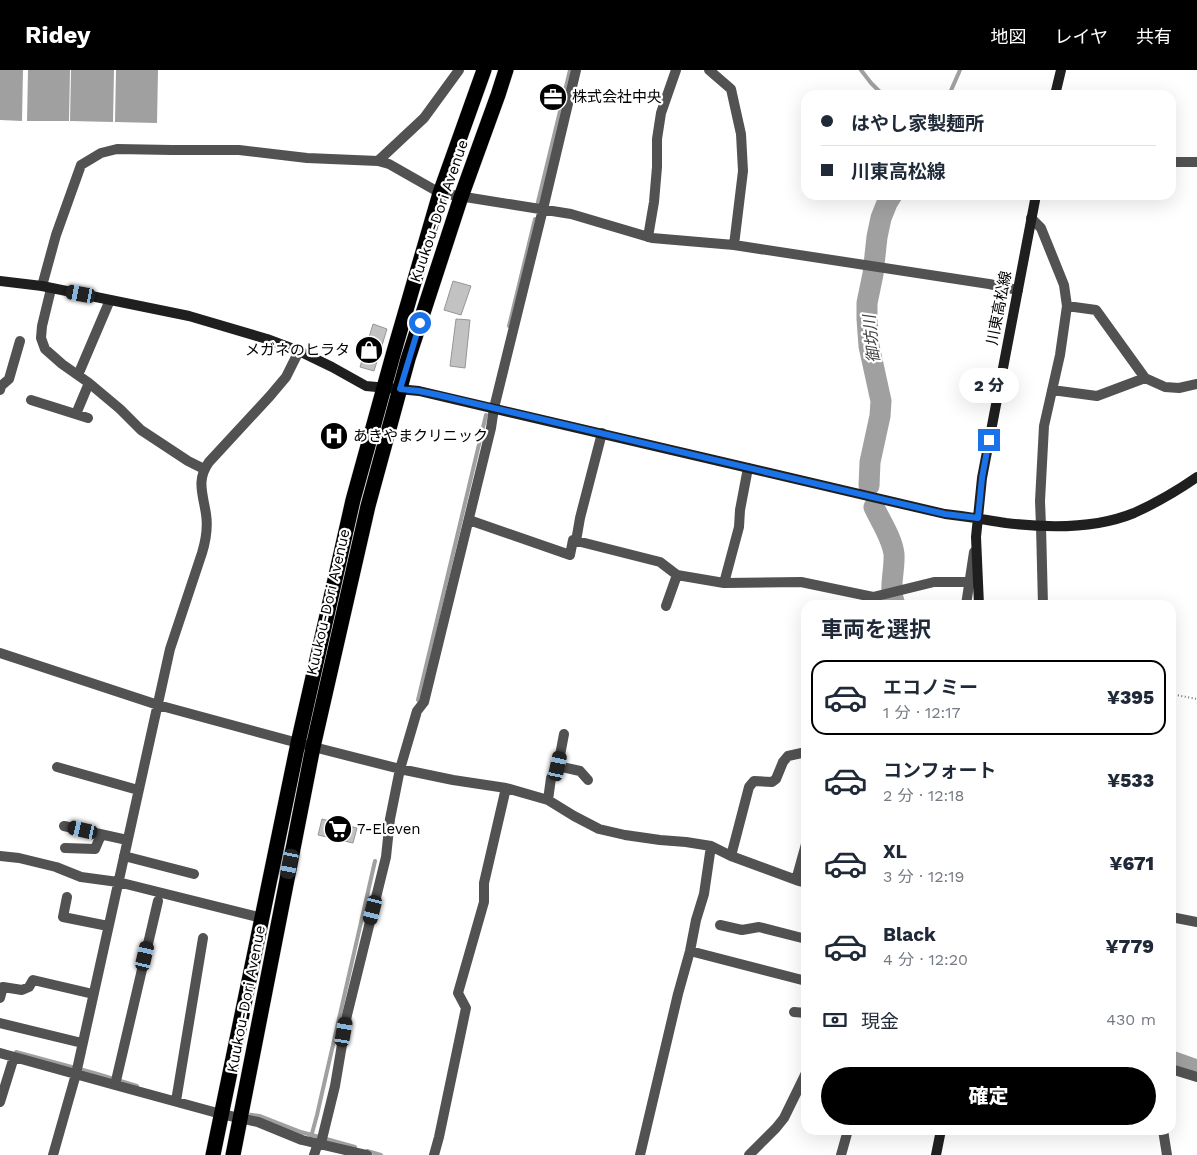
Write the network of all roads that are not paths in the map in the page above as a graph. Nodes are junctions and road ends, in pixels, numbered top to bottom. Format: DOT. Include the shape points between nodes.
graph roads {
  1 [pos="459,70"];
  2 [pos="484,70"];
  3 [pos="506,70"];
  4 [pos="576,70"];
  5 [pos="676,70"];
  6 [pos="709,70"];
  7 [pos="1061,70"];
  8 [pos="1056,90"];
  9 [pos="378,161"];
  10 [pos="1176,162"];
  11 [pos="1197,162"];
  12 [pos="440,194"];
  13 [pos="460,197"];
  14 [pos="1035,200"];
  15 [pos="543,209"];
  16 [pos="1032,218"];
  17 [pos="648,237"];
  18 [pos="734,246"];
  19 [pos="0,280"];
  20 [pos="47,287"];
  21 [pos="1018,290"];
  22 [pos="110,300"];
  23 [pos="1067,306"];
  24 [pos="20,341"];
  25 [pos="298,351"];
  26 [pos="78,375"];
  27 [pos="1145,378"];
  28 [pos="89,383"];
  29 [pos="1197,384"];
  30 [pos="384,388"];
  31 [pos="400,389"];
  32 [pos="0,390"];
  33 [pos="1052,390"];
  34 [pos="32,400"];
  35 [pos="494,408"];
  36 [pos="76,414"];
  37 [pos="88,418"];
  38 [pos="602,433"];
  39 [pos="748,468"];
  40 [pos="204,469"];
  41 [pos="1197,477"];
  42 [pos="978,518"];
  43 [pos="469,520"];
  44 [pos="1042,526"];
  45 [pos="976,537"];
  46 [pos="576,541"];
  47 [pos="677,575"];
  48 [pos="969,582"];
  49 [pos="724,583"];
  50 [pos="868,600"];
  51 [pos="874,600"];
  52 [pos="967,600"];
  53 [pos="980,600"];
  54 [pos="1043,600"];
  55 [pos="666,606"];
  56 [pos="0,653"];
  57 [pos="158,705"];
  58 [pos="564,734"];
  59 [pos="298,743"];
  60 [pos="313,747"];
  61 [pos="801,753"];
  62 [pos="558,766"];
  63 [pos="57,767"];
  64 [pos="400,769"];
  65 [pos="588,780"];
  66 [pos="506,788"];
  67 [pos="138,790"];
  68 [pos="548,800"];
  69 [pos="64,826"];
  70 [pos="101,835"];
  71 [pos="127,840"];
  72 [pos="711,846"];
  73 [pos="64,848"];
  74 [pos="0,856"];
  75 [pos="124,856"];
  76 [pos="731,856"];
  77 [pos="194,874"];
  78 [pos="801,881"];
  79 [pos="118,882"];
  80 [pos="67,897"];
  81 [pos="158,900"];
  82 [pos="262,918"];
  83 [pos="1176,919"];
  84 [pos="1197,922"];
  85 [pos="720,925"];
  86 [pos="108,926"];
  87 [pos="203,938"];
  88 [pos="801,938"];
  89 [pos="690,951"];
  90 [pos="801,980"];
  91 [pos="93,994"];
  92 [pos="0,998"];
  93 [pos="794,1012"];
  94 [pos="801,1013"];
  95 [pos="0,1023"];
  96 [pos="82,1044"];
  97 [pos="0,1053"];
  98 [pos="14,1057"];
  99 [pos="1176,1071"];
  100 [pos="76,1074"];
  101 [pos="1197,1077"];
  102 [pos="801,1083"];
  103 [pos="115,1085"];
  104 [pos="176,1101"];
  105 [pos="0,1102"];
  106 [pos="221,1114"];
  107 [pos="240,1118"];
  108 [pos="847,1135"];
  109 [pos="940,1135"];
  110 [pos="1164,1135"];
  111 [pos="320,1143"];
  112 [pos="53,1155"];
  113 [pos="213,1155"];
  114 [pos="233,1155"];
  115 [pos="314,1155"];
  116 [pos="367,1155"];
  117 [pos="434,1155"];
  118 [pos="640,1155"];
  119 [pos="749,1155"];
  120 [pos="841,1155"];
  121 [pos="936,1155"];
  122 [pos="1167,1155"];
  1 -- 9 [label="street" via="424,118"];
  2 -- 12 [label="highway, Kuukou-Dori Avenue"];
  3 -- 13 [label="highway, Kuukou-Dori Avenue"];
  4 -- 15 [label="street"];
  5 -- 17 [label="street" via="660,112 654,202"];
  6 -- 18 [label="street" via="732,90 741,134 743,171"];
  7 -- 8 [label="street"];
  9 -- 12 [label="street" via="389,164"];
  9 -- 20 [label="street" via="307,158 239,150 117,149 101,153 81,165 56,235"];
  10 -- 11 [label="street"];
  12 -- 13 [label="street"];
  12 -- 30 [label="highway, Kuukou-Dori Avenue"];
  13 -- 15 [label="street"];
  13 -- 31 [label="highway, Kuukou-Dori Avenue"];
  14 -- 16 [label="street, 川東高松線"];
  15 -- 17 [label="street"];
  15 -- 35 [label="street"];
  16 -- 21 [label="street, 川東高松線"];
  16 -- 23 [label="street" via="1041,228 1064,286"];
  17 -- 18 [label="street"];
  18 -- 21 [label="street"];
  19 -- 20 [label="street"];
  20 -- 22 [label="street"];
  20 -- 26 [label="street" via="41,338 45,349"];
  21 -- 42 [label="street, 川東高松線" via="982,478"];
  22 -- 25 [label="street" via="189,316"];
  22 -- 26 [label="street"];
  23 -- 27 [label="street" via="1096,310"];
  23 -- 33 [label="street"];
  24 -- 32 [label="street" via="9,379"];
  25 -- 30 [label="street" via="366,386"];
  25 -- 40 [label="street" via="286,377"];
  26 -- 28 [label="street"];
  27 -- 29 [label="street" via="1166,387"];
  27 -- 33 [label="street" via="1097,396"];
  28 -- 36 [label="street"];
  28 -- 40 [label="street" via="141,430"];
  30 -- 31 [label="street"];
  30 -- 59 [label="highway, Kuukou-Dori Avenue" via="353,500"];
  31 -- 35 [label="street"];
  31 -- 60 [label="highway, Kuukou-Dori Avenue" via="368,506"];
  33 -- 44 [label="street" via="1044,426"];
  34 -- 36 [label="street"];
  35 -- 38 [label="street"];
  35 -- 43 [label="street"];
  36 -- 37 [label="street"];
  38 -- 39 [label="street"];
  38 -- 46 [label="street"];
  39 -- 42 [label="street" via="945,514"];
  39 -- 49 [label="street" via="739,527"];
  40 -- 57 [label="street" via="201,480 206,538 170,649"];
  41 -- 44 [label="street" via="1132,514 1076,526"];
  42 -- 44 [label="street"];
  42 -- 45 [label="street, 川東高松線"];
  43 -- 46 [label="street" via="570,554 573,540"];
  43 -- 64 [label="street" via="424,702 417,711"];
  44 -- 54 [label="street"];
  45 -- 48 [label="street"];
  45 -- 53 [label="street, 川東高松線"];
  46 -- 47 [label="street" via="660,562"];
  47 -- 49 [label="street"];
  47 -- 55 [label="street"];
  48 -- 51 [label="street" via="934,582 892,592"];
  48 -- 52 [label="street"];
  49 -- 50 [label="street" via="801,582"];
  56 -- 57 [label="street"];
  57 -- 59 [label="street"];
  57 -- 67 [label="street"];
  58 -- 62 [label="street"];
  59 -- 60 [label="street"];
  59 -- 82 [label="highway, Kuukou-Dori Avenue"];
  60 -- 64 [label="street"];
  60 -- 107 [label="highway, Kuukou-Dori Avenue"];
  61 -- 76 [label="street" via="788,756 772,782 754,781 749,787"];
  62 -- 65 [label="street" via="580,771"];
  62 -- 68 [label="street" via="551,778"];
  63 -- 67 [label="street"];
  64 -- 66 [label="street"];
  64 -- 111 [label="street" via="386,857 347,1014 335,1086"];
  66 -- 68 [label="street"];
  66 -- 117 [label="street" via="484,883 484,902 458,993 466,1008"];
  67 -- 71 [label="street"];
  68 -- 72 [label="street" via="599,828 625,835"];
  69 -- 70 [label="street"];
  70 -- 71 [label="street"];
  70 -- 73 [label="street" via="95,849"];
  71 -- 75 [label="street"];
  72 -- 76 [label="street"];
  72 -- 89 [label="street" via="704,894"];
  74 -- 79 [label="street" via="19,858 81,877"];
  75 -- 77 [label="street"];
  75 -- 79 [label="street"];
  76 -- 78 [label="street"];
  79 -- 82 [label="street"];
  79 -- 86 [label="street"];
  80 -- 86 [label="street" via="63,917"];
  81 -- 103 [label="street"];
  82 -- 106 [label="highway, Kuukou-Dori Avenue"];
  83 -- 84 [label="street"];
  85 -- 88 [label="street" via="742,930 759,927"];
  86 -- 91 [label="street"];
  87 -- 104 [label="street"];
  89 -- 90 [label="street"];
  89 -- 118 [label="street"];
  91 -- 92 [label="street" via="33,980 28,988 22,990 3,987"];
  91 -- 96 [label="street"];
  93 -- 94 [label="street"];
  95 -- 96 [label="street"];
  96 -- 100 [label="street"];
  97 -- 98 [label="street"];
  98 -- 100 [label="street"];
  98 -- 105 [label="street"];
  99 -- 101 [label="street"];
  100 -- 103 [label="street"];
  100 -- 112 [label="street"];
  102 -- 119 [label="street" via="784,1118"];
  103 -- 104 [label="street"];
  104 -- 106 [label="street"];
  106 -- 107 [label="street"];
  106 -- 113 [label="highway, Kuukou-Dori Avenue"];
  107 -- 111 [label="street" via="302,1140"];
  107 -- 114 [label="highway, Kuukou-Dori Avenue"];
  108 -- 120 [label="street"];
  109 -- 121 [label="street"];
  110 -- 122 [label="street"];
  111 -- 115 [label="street"];
  111 -- 116 [label="street"];
}
